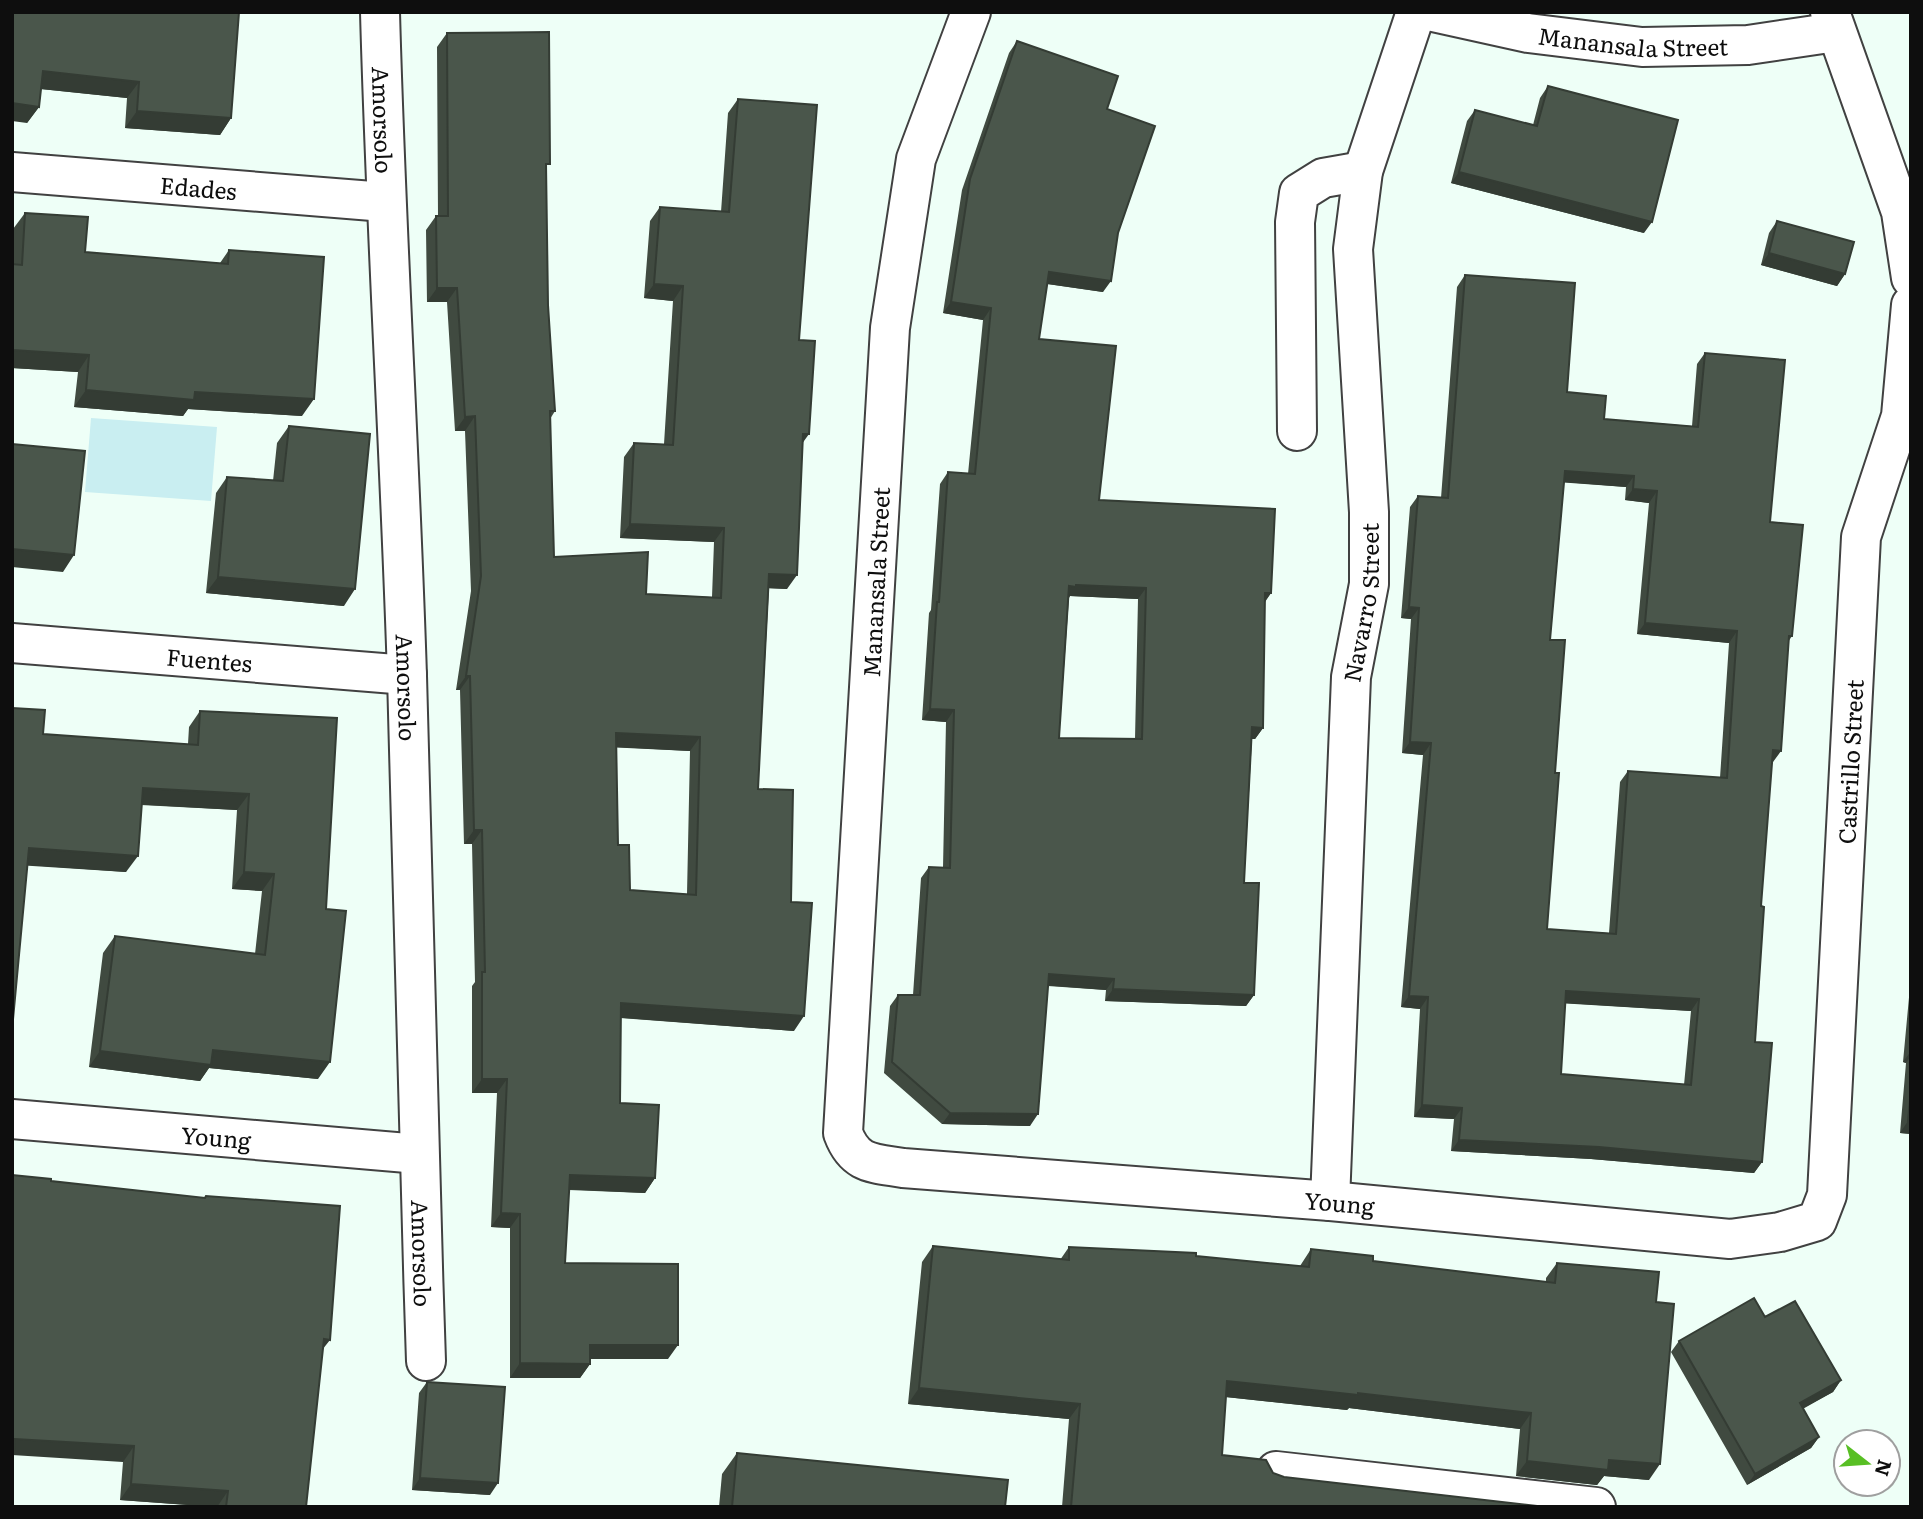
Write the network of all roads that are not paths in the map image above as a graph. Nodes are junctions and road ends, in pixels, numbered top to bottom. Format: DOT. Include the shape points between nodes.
graph roads {
  1 [pos="380,12"];
  2 [pos="971,12"];
  3 [pos="1416,12"];
  4 [pos="1433,12"];
  5 [pos="1833,22"];
  6 [pos="1363,171"];
  7 [pos="12,172"];
  8 [pos="385,202"];
  9 [pos="1911,278"];
  10 [pos="1911,305"];
  11 [pos="1297,431"];
  12 [pos="12,643"];
  13 [pos="407,675"];
  14 [pos="12,1119"];
  15 [pos="419,1154"];
  16 [pos="859,1159"];
  17 [pos="1330,1201"];
  18 [pos="1817,1221"];
  19 [pos="426,1361"];
  20 [pos="1276,1471"];
  21 [pos="1596,1507"];
  1 -- 8 [label="street, Amorsolo"];
  2 -- 16 [label="street, Manansala Street" via="916,159 890,328 843,1133"];
  3 -- 6 [label="street, Navarro Street"];
  4 -- 5 [label="street, Manansala Street" via="1528,33 1642,47 1748,45"];
  5 -- 9 [label="street" via="1901,212"];
  6 -- 11 [label="street" via="1323,178 1299,193 1295,222"];
  6 -- 17 [label="street, Navarro Street" via="1353,249 1369,584 1351,677"];
  7 -- 8 [label="street, Edades"];
  8 -- 13 [label="street, Amorsolo"];
  10 -- 18 [label="street, Castrillo Street" via="1900,416 1861,537 1827,1195"];
  12 -- 13 [label="street, Fuentes"];
  13 -- 15 [label="street, Amorsolo"];
  14 -- 15 [label="street, Young"];
  15 -- 19 [label="street, Amorsolo"];
  16 -- 17 [label="street, Young" via="903,1168"];
  17 -- 18 [label="street, Young" via="1730,1239"];
  20 -- 21 [label="street"];
}
